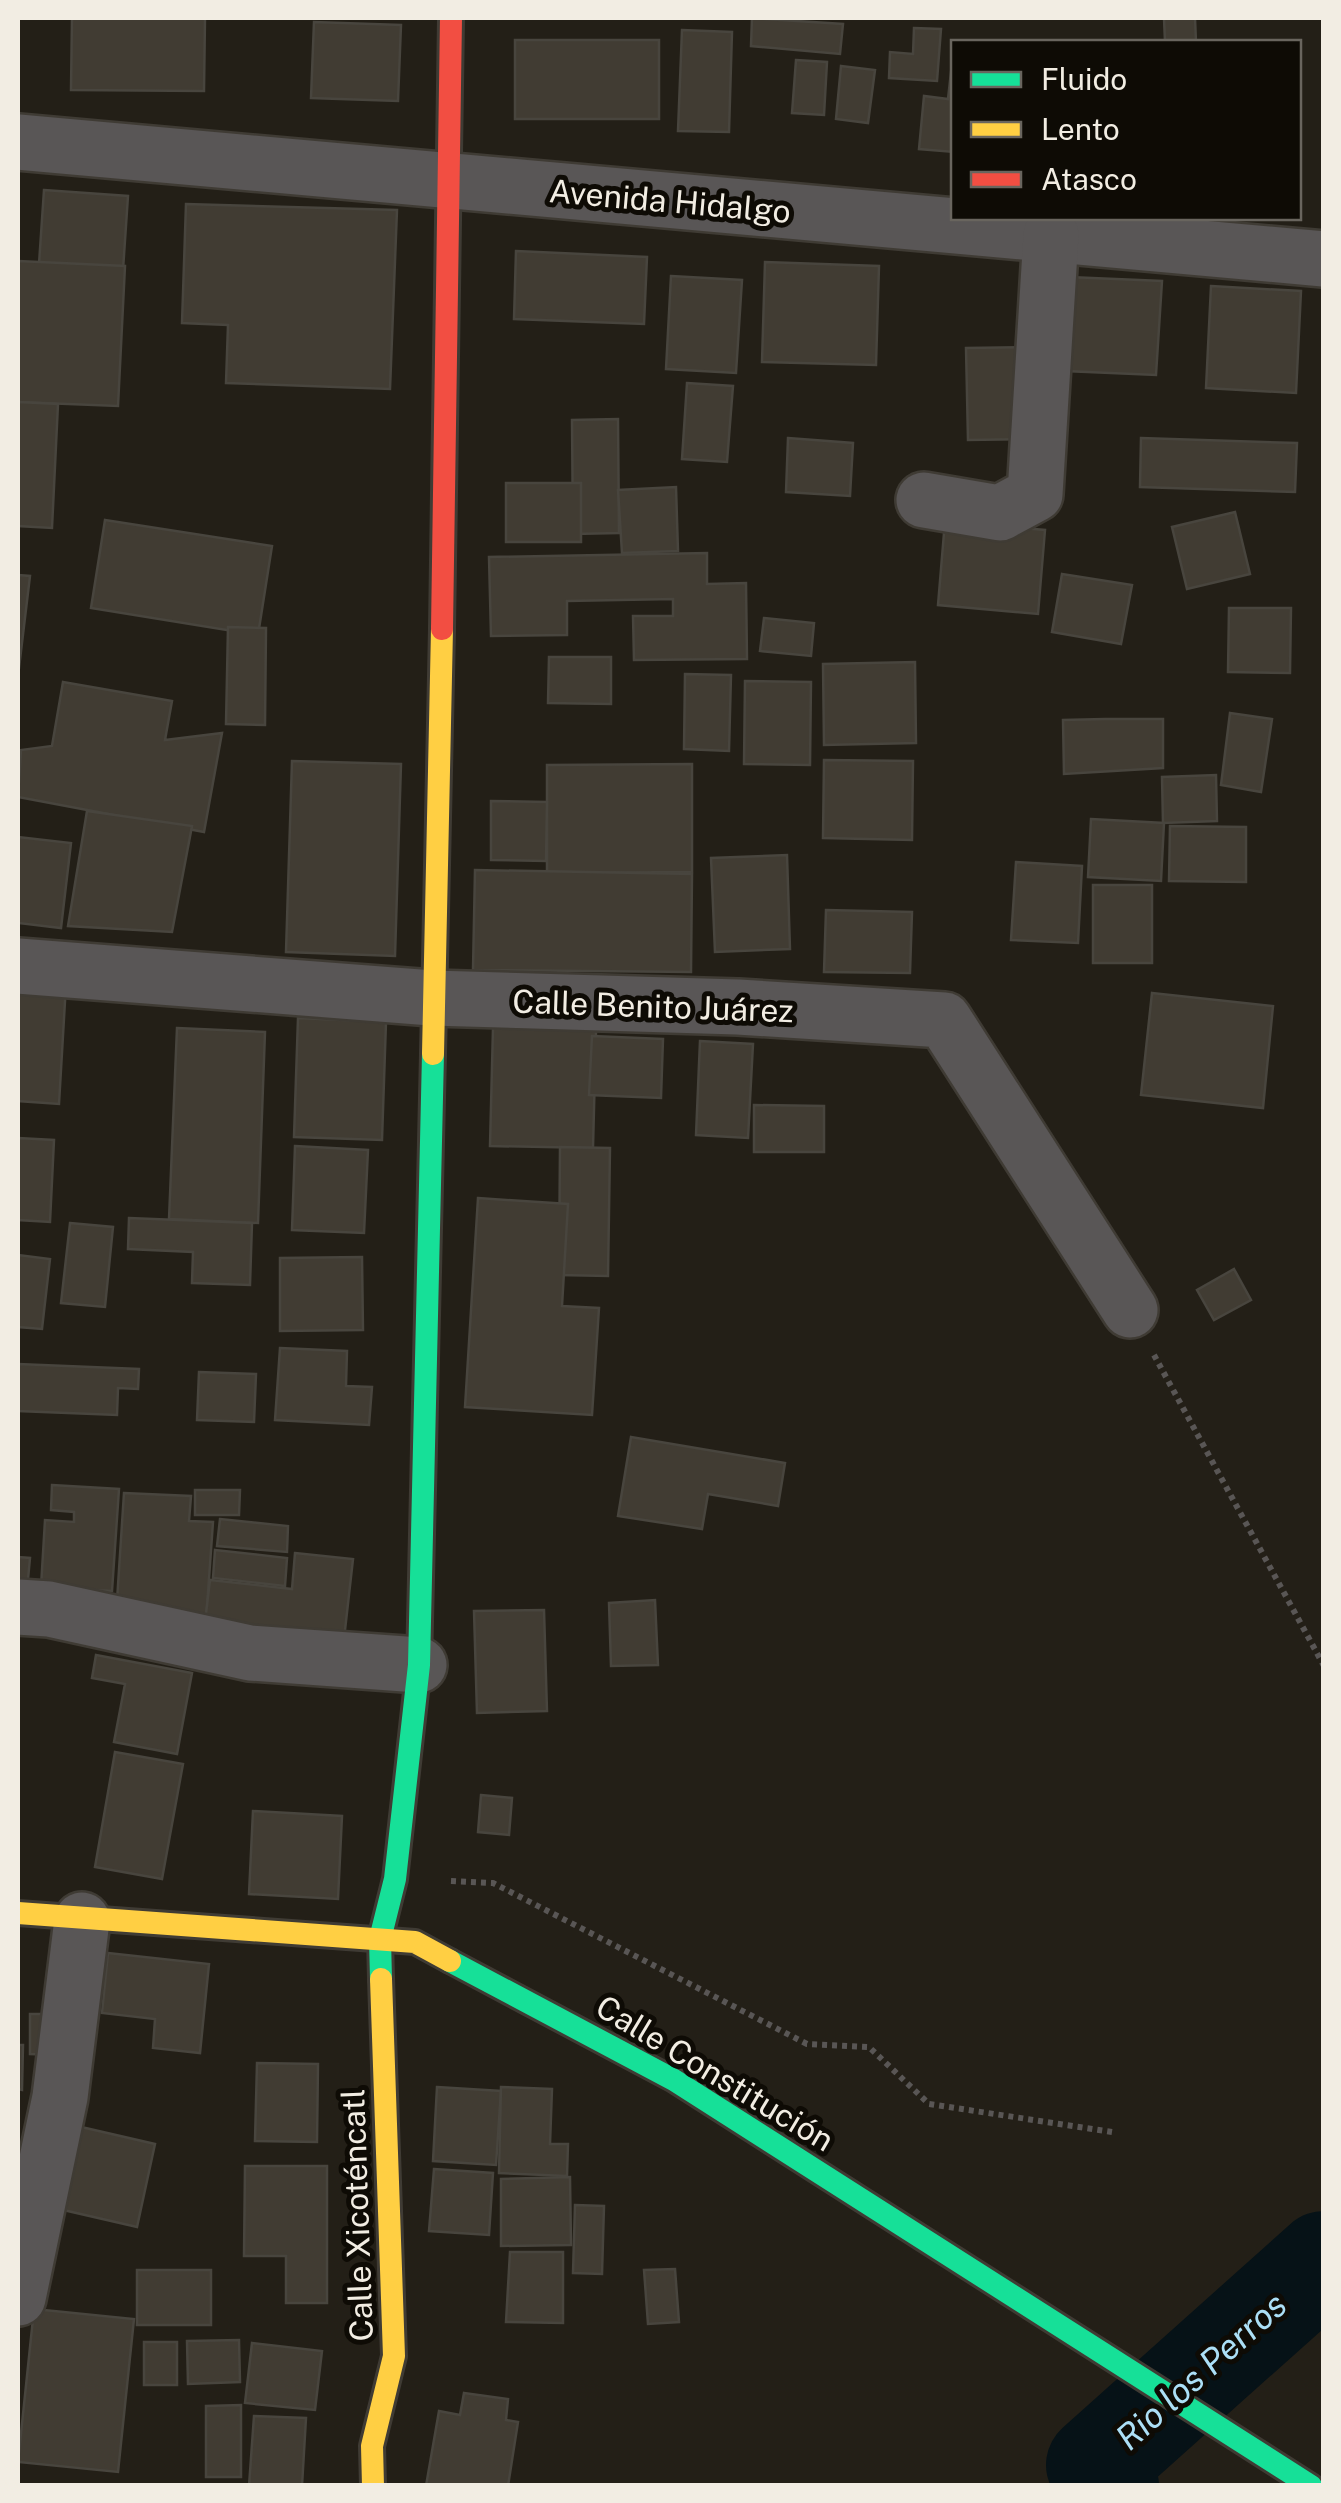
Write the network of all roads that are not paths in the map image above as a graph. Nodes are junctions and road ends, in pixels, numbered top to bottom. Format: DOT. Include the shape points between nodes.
graph roads {
  1 [pos="450,18"];
  2 [pos="18,142"];
  3 [pos="452,181"];
  4 [pos="1051,235"];
  5 [pos="1324,259"];
  6 [pos="924,500"];
  7 [pos="18,966"];
  8 [pos="432,998"];
  9 [pos="1130,1310"];
  10 [pos="18,1608"];
  11 [pos="419,1665"];
  12 [pos="18,1913"];
  13 [pos="82,1920"];
  14 [pos="380,1939"];
  15 [pos="18,2298"];
  16 [pos="373,2486"];
  17 [pos="1311,2486"];
  1 -- 3 [label="street, Calle Xicoténcatl"];
  2 -- 3 [label="street, Avenida Hidalgo"];
  3 -- 4 [label="street, Avenida Hidalgo"];
  3 -- 8 [label="street, Calle Xicoténcatl"];
  4 -- 5 [label="street, Avenida Hidalgo"];
  4 -- 6 [label="street" via="1035,494 1000,513"];
  7 -- 8 [label="street, Calle Benito Juárez"];
  8 -- 9 [label="street, Calle Benito Juárez" via="944,1020"];
  8 -- 11 [label="street, Calle Xicoténcatl"];
  10 -- 11 [label="street" via="49,1609 250,1654"];
  11 -- 14 [label="street, Calle Xicoténcatl" via="395,1879"];
  12 -- 13 [label="street, Calle Constitución"];
  13 -- 14 [label="street, Calle Constitución"];
  13 -- 15 [label="street" via="60,2097"];
  14 -- 16 [label="street, Calle Xicoténcatl" via="394,2356 372,2446"];
  14 -- 17 [label="street, Calle Constitución" via="415,1942 674,2080"];
}
